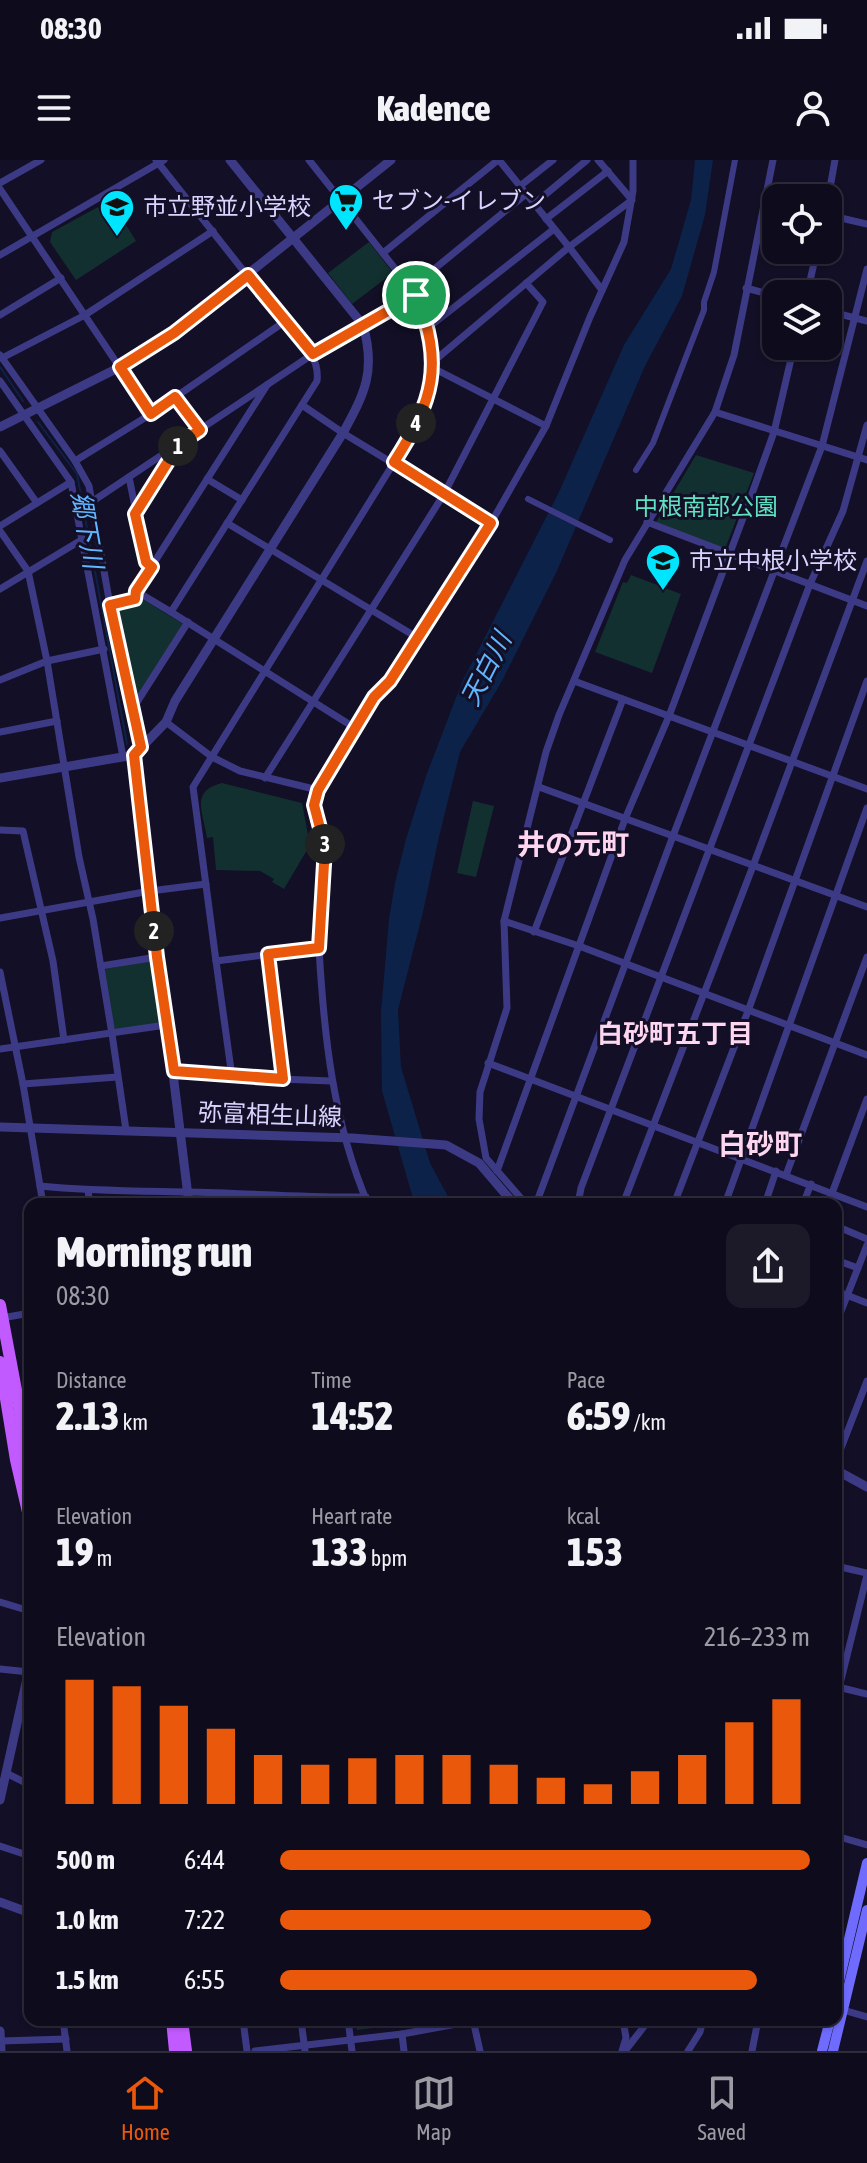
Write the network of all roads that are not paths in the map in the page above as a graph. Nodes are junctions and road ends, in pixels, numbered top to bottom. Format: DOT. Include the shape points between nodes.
graph roads {
  1 [pos="41,160"];
  2 [pos="230,160"];
  3 [pos="309,160"];
  4 [pos="391,160"];
  5 [pos="498,160"];
  6 [pos="553,160"];
  7 [pos="587,160"];
  8 [pos="598,160"];
  9 [pos="633,160"];
  10 [pos="735,160"];
  11 [pos="773,160"];
  12 [pos="835,160"];
  13 [pos="160,161"];
  14 [pos="608,171"];
  15 [pos="769,184"];
  16 [pos="831,184"];
  17 [pos="0,186"];
  18 [pos="520,186"];
  19 [pos="526,194"];
  20 [pos="632,200"];
  21 [pos="341,201"];
  22 [pos="534,204"];
  23 [pos="762,218"];
  24 [pos="842,218"];
  25 [pos="546,219"];
  26 [pos="867,224"];
  27 [pos="554,229"];
  28 [pos="213,231"];
  29 [pos="33,236"];
  30 [pos="293,239"];
  31 [pos="569,247"];
  32 [pos="383,253"];
  33 [pos="0,255"];
  34 [pos="867,269"];
  35 [pos="248,275"];
  36 [pos="61,278"];
  37 [pos="526,283"];
  38 [pos="746,288"];
  39 [pos="602,290"];
  40 [pos="413,291"];
  41 [pos="762,292"];
  42 [pos="842,314"];
  43 [pos="0,315"];
  44 [pos="85,315"];
  45 [pos="854,317"];
  46 [pos="867,321"];
  47 [pos="284,322"];
  48 [pos="363,325"];
  49 [pos="429,327"];
  50 [pos="313,354"];
  51 [pos="1,356"];
  52 [pos="791,360"];
  53 [pos="433,364"];
  54 [pos="120,367"];
  55 [pos="0,381"];
  56 [pos="267,385"];
  57 [pos="175,397"];
  58 [pos="493,397"];
  59 [pos="302,405"];
  60 [pos="36,407"];
  61 [pos="715,412"];
  62 [pos="23,414"];
  63 [pos="151,414"];
  64 [pos="867,425"];
  65 [pos="546,426"];
  66 [pos="0,427"];
  67 [pos="200,430"];
  68 [pos="774,432"];
  69 [pos="343,433"];
  70 [pos="179,444"];
  71 [pos="822,446"];
  72 [pos="0,451"];
  73 [pos="863,459"];
  74 [pos="75,461"];
  75 [pos="394,462"];
  76 [pos="636,470"];
  77 [pos="129,477"];
  78 [pos="207,479"];
  79 [pos="71,482"];
  80 [pos="444,494"];
  81 [pos="528,499"];
  82 [pos="242,500"];
  83 [pos="93,501"];
  84 [pos="37,503"];
  85 [pos="135,514"];
  86 [pos="647,522"];
  87 [pos="227,523"];
  88 [pos="491,523"];
  89 [pos="0,528"];
  90 [pos="83,539"];
  91 [pos="609,539"];
  92 [pos="270,548"];
  93 [pos="728,553"];
  94 [pos="867,561"];
  95 [pos="152,567"];
  96 [pos="28,571"];
  97 [pos="774,571"];
  98 [pos="323,579"];
  99 [pos="810,584"];
  100 [pos="0,589"];
  101 [pos="136,591"];
  102 [pos="852,600"];
  103 [pos="110,605"];
  104 [pos="867,606"];
  105 [pos="371,609"];
  106 [pos="171,612"];
  107 [pos="188,622"];
  108 [pos="418,638"];
  109 [pos="214,640"];
  110 [pos="104,649"];
  111 [pos="47,661"];
  112 [pos="266,672"];
  113 [pos="0,678"];
  114 [pos="574,681"];
  115 [pos="867,681"];
  116 [pos="623,699"];
  117 [pos="313,702"];
  118 [pos="132,710"];
  119 [pos="669,716"];
  120 [pos="57,721"];
  121 [pos="166,722"];
  122 [pos="355,728"];
  123 [pos="0,732"];
  124 [pos="714,733"];
  125 [pos="751,746"];
  126 [pos="133,753"];
  127 [pos="212,757"];
  128 [pos="792,761"];
  129 [pos="64,767"];
  130 [pos="832,776"];
  131 [pos="0,778"];
  132 [pos="265,778"];
  133 [pos="539,787"];
  134 [pos="867,789"];
  135 [pos="318,790"];
  136 [pos="582,803"];
  137 [pos="867,808"];
  138 [pos="625,819"];
  139 [pos="0,830"];
  140 [pos="673,836"];
  141 [pos="711,850"];
  142 [pos="753,866"];
  143 [pos="793,881"];
  144 [pos="206,884"];
  145 [pos="150,891"];
  146 [pos="836,896"];
  147 [pos="89,901"];
  148 [pos="867,907"];
  149 [pos="41,910"];
  150 [pos="0,918"];
  151 [pos="504,921"];
  152 [pos="534,932"];
  153 [pos="579,946"];
  154 [pos="319,948"];
  155 [pos="268,954"];
  156 [pos="157,957"];
  157 [pos="867,957"];
  158 [pos="216,961"];
  159 [pos="626,964"];
  160 [pos="101,966"];
  161 [pos="0,972"];
  162 [pos="662,979"];
  163 [pos="702,994"];
  164 [pos="748,1011"];
  165 [pos="166,1025"];
  166 [pos="789,1026"];
  167 [pos="112,1034"];
  168 [pos="64,1040"];
  169 [pos="836,1044"];
  170 [pos="16,1048"];
  171 [pos="0,1049"];
  172 [pos="867,1055"];
  173 [pos="488,1063"];
  174 [pos="174,1071"];
  175 [pos="117,1077"];
  176 [pos="232,1077"];
  177 [pos="283,1079"];
  178 [pos="532,1080"];
  179 [pos="331,1081"];
  180 [pos="23,1084"];
  181 [pos="578,1097"];
  182 [pos="867,1099"];
  183 [pos="612,1110"];
  184 [pos="652,1125"];
  185 [pos="857,1126"];
  186 [pos="0,1127"];
  187 [pos="31,1128"];
  188 [pos="867,1129"];
  189 [pos="126,1130"];
  190 [pos="181,1133"];
  191 [pos="348,1138"];
  192 [pos="698,1142"];
  193 [pos="742,1159"];
  194 [pos="497,1171"];
  195 [pos="776,1171"];
  196 [pos="786,1175"];
  197 [pos="811,1184"];
  198 [pos="40,1186"];
  199 [pos="88,1191"];
  200 [pos="188,1192"];
  201 [pos="833,1192"];
  202 [pos="135,1193"];
  203 [pos="42,1198"];
  204 [pos="89,1198"];
  205 [pos="135,1198"];
  206 [pos="188,1198"];
  207 [pos="228,1198"];
  208 [pos="366,1198"];
  209 [pos="509,1198"];
  210 [pos="521,1198"];
  211 [pos="538,1198"];
  212 [pos="579,1198"];
  213 [pos="625,1198"];
  214 [pos="676,1198"];
  215 [pos="727,1198"];
  216 [pos="767,1198"];
  217 [pos="805,1198"];
  218 [pos="830,1198"];
  219 [pos="866,1204"];
  220 [pos="842,1229"];
  221 [pos="867,1239"];
  222 [pos="867,1245"];
  223 [pos="842,1262"];
  224 [pos="858,1268"];
  225 [pos="842,1293"];
  226 [pos="847,1295"];
  227 [pos="867,1303"];
  228 [pos="842,1308"];
  229 [pos="1,1311"];
  230 [pos="24,1313"];
  231 [pos="1,1371"];
  232 [pos="867,1381"];
  233 [pos="24,1441"];
  234 [pos="842,1446"];
  235 [pos="842,1473"];
  236 [pos="867,1487"];
  237 [pos="24,1495"];
  238 [pos="842,1568"];
  239 [pos="867,1574"];
  240 [pos="0,1602"];
  241 [pos="24,1609"];
  242 [pos="24,1668"];
  243 [pos="0,1669"];
  244 [pos="842,1671"];
  245 [pos="842,1688"];
  246 [pos="24,1691"];
  247 [pos="867,1694"];
  248 [pos="6,1773"];
  249 [pos="24,1782"];
  250 [pos="0,1800"];
  251 [pos="842,1838"];
  252 [pos="867,1845"];
  253 [pos="0,1846"];
  254 [pos="24,1854"];
  255 [pos="867,1863"];
  256 [pos="0,1902"];
  257 [pos="867,1910"];
  258 [pos="24,1911"];
  259 [pos="842,1969"];
  260 [pos="842,2002"];
  261 [pos="842,2010"];
  262 [pos="867,2017"];
  263 [pos="64,2026"];
  264 [pos="173,2026"];
  265 [pos="183,2026"];
  266 [pos="244,2026"];
  267 [pos="302,2026"];
  268 [pos="349,2026"];
  269 [pos="443,2026"];
  270 [pos="474,2026"];
  271 [pos="624,2026"];
  272 [pos="644,2026"];
  273 [pos="702,2026"];
  274 [pos="757,2026"];
  275 [pos="828,2026"];
  276 [pos="837,2026"];
  277 [pos="0,2032"];
  278 [pos="402,2034"];
  279 [pos="66,2039"];
  280 [pos="350,2040"];
  281 [pos="1,2041"];
  282 [pos="305,2048"];
  283 [pos="1,2051"];
  284 [pos="67,2051"];
  285 [pos="175,2051"];
  286 [pos="186,2051"];
  287 [pos="247,2051"];
  288 [pos="255,2051"];
  289 [pos="352,2051"];
  290 [pos="404,2051"];
  291 [pos="480,2051"];
  292 [pos="624,2051"];
  293 [pos="688,2051"];
  294 [pos="752,2051"];
  295 [pos="822,2051"];
  296 [pos="833,2051"];
  1 -- 17 [label="street"];
  2 -- 30 [label="street"];
  3 -- 21 [label="street"];
  4 -- 21 [label="street"];
  5 -- 18 [label="street"];
  5 -- 32 [label="street"];
  6 -- 18 [label="street"];
  7 -- 22 [label="street"];
  8 -- 14 [label="street"];
  9 -- 20 [label="street"];
  10 -- 76 [label="street" via="704,310 653,443"];
  11 -- 15 [label="street"];
  12 -- 16 [label="street"];
  13 -- 28 [label="street"];
  13 -- 29 [label="street"];
  14 -- 20 [label="street"];
  14 -- 25 [label="street"];
  17 -- 29 [label="street"];
  18 -- 19 [label="street"];
  19 -- 22 [label="street"];
  19 -- 40 [label="street"];
  20 -- 31 [label="street"];
  20 -- 39 [label="street" via="624,242"];
  21 -- 30 [label="street"];
  21 -- 32 [label="street"];
  22 -- 25 [label="street"];
  23 -- 38 [label="street"];
  24 -- 26 [label="street"];
  25 -- 27 [label="street"];
  27 -- 31 [label="street"];
  27 -- 49 [label="street"];
  28 -- 35 [label="street"];
  28 -- 44 [label="street"];
  29 -- 33 [label="street"];
  29 -- 36 [label="street"];
  30 -- 35 [label="street"];
  30 -- 48 [label="street"];
  31 -- 37 [label="street"];
  31 -- 39 [label="street"];
  32 -- 40 [label="street"];
  34 -- 45 [label="street"];
  35 -- 47 [label="street"];
  35 -- 54 [label="street"];
  36 -- 43 [label="street"];
  36 -- 44 [label="street"];
  37 -- 53 [label="street"];
  37 -- 58 [label="street" via="543,302"];
  38 -- 41 [label="street"];
  38 -- 61 [label="street" via="734,355"];
  39 -- 65 [label="street"];
  40 -- 48 [label="street"];
  40 -- 49 [label="street"];
  42 -- 45 [label="street"];
  44 -- 51 [label="street"];
  44 -- 54 [label="street"];
  45 -- 46 [label="street"];
  45 -- 71 [label="street"];
  47 -- 50 [label="street"];
  47 -- 57 [label="street"];
  48 -- 50 [label="street"];
  48 -- 69 [label="street" via="370,372"];
  49 -- 53 [label="street"];
  50 -- 56 [label="street"];
  50 -- 59 [label="street" via="317,381"];
  51 -- 60 [label="street"];
  52 -- 68 [label="street"];
  53 -- 58 [label="street"];
  53 -- 75 [label="street" via="423,409"];
  54 -- 60 [label="street"];
  54 -- 63 [label="street"];
  55 -- 62 [label="street"];
  56 -- 67 [label="street"];
  56 -- 78 [label="street"];
  57 -- 63 [label="street"];
  57 -- 67 [label="street"];
  58 -- 65 [label="street"];
  58 -- 80 [label="street"];
  59 -- 69 [label="street"];
  59 -- 82 [label="street"];
  60 -- 62 [label="street"];
  60 -- 74 [label="street"];
  61 -- 68 [label="street"];
  61 -- 86 [label="street"];
  62 -- 66 [label="street"];
  62 -- 79 [label="street"];
  63 -- 74 [label="street"];
  64 -- 73 [label="street"];
  65 -- 88 [label="street"];
  67 -- 70 [label="street"];
  68 -- 71 [label="street"];
  68 -- 93 [label="street"];
  69 -- 75 [label="street"];
  69 -- 92 [label="street"];
  70 -- 77 [label="street"];
  70 -- 85 [label="street"];
  71 -- 73 [label="street"];
  71 -- 97 [label="street"];
  72 -- 84 [label="street"];
  73 -- 99 [label="street"];
  74 -- 83 [label="street"];
  75 -- 80 [label="street"];
  75 -- 98 [label="street"];
  77 -- 83 [label="street"];
  77 -- 85 [label="street"];
  78 -- 82 [label="street"];
  78 -- 95 [label="street"];
  79 -- 84 [label="street"];
  79 -- 90 [label="street"];
  80 -- 88 [label="street"];
  80 -- 105 [label="street"];
  81 -- 91 [label="street"];
  82 -- 87 [label="street"];
  83 -- 103 [label="street"];
  84 -- 89 [label="street"];
  85 -- 95 [label="street" via="146,562"];
  86 -- 93 [label="street"];
  86 -- 114 [label="street" via="625,560"];
  87 -- 92 [label="street"];
  87 -- 106 [label="street"];
  88 -- 108 [label="street"];
  89 -- 96 [label="street"];
  90 -- 96 [label="street"];
  90 -- 110 [label="street"];
  92 -- 98 [label="street"];
  92 -- 109 [label="street"];
  93 -- 97 [label="street"];
  93 -- 119 [label="street"];
  94 -- 102 [label="street"];
  95 -- 101 [label="street"];
  96 -- 100 [label="street"];
  96 -- 111 [label="street"];
  97 -- 99 [label="street"];
  97 -- 124 [label="street"];
  98 -- 105 [label="street"];
  98 -- 112 [label="street"];
  99 -- 102 [label="street"];
  99 -- 125 [label="street"];
  101 -- 103 [label="street" via="135,599"];
  101 -- 106 [label="street"];
  102 -- 104 [label="street"];
  102 -- 128 [label="street"];
  103 -- 118 [label="street"];
  105 -- 108 [label="street"];
  105 -- 117 [label="street"];
  106 -- 107 [label="street"];
  107 -- 109 [label="street"];
  107 -- 118 [label="street"];
  108 -- 122 [label="street"];
  109 -- 112 [label="street"];
  109 -- 121 [label="street"];
  110 -- 111 [label="street"];
  110 -- 126 [label="street"];
  111 -- 113 [label="street"];
  111 -- 120 [label="street"];
  112 -- 117 [label="street"];
  112 -- 127 [label="street"];
  114 -- 116 [label="street"];
  114 -- 133 [label="street" via="546,752"];
  115 -- 130 [label="street"];
  116 -- 119 [label="street"];
  116 -- 136 [label="street"];
  117 -- 122 [label="street"];
  117 -- 132 [label="street"];
  118 -- 126 [label="street"];
  119 -- 124 [label="street"];
  119 -- 138 [label="street"];
  120 -- 123 [label="street"];
  120 -- 129 [label="street"];
  121 -- 126 [label="street"];
  121 -- 127 [label="street"];
  122 -- 135 [label="street"];
  124 -- 125 [label="street"];
  124 -- 140 [label="street"];
  125 -- 128 [label="street"];
  125 -- 141 [label="street"];
  126 -- 129 [label="street"];
  126 -- 145 [label="street"];
  127 -- 132 [label="street"];
  127 -- 144 [label="street" via="193,787"];
  128 -- 130 [label="street"];
  128 -- 142 [label="street"];
  129 -- 131 [label="street"];
  129 -- 147 [label="street"];
  130 -- 134 [label="street"];
  130 -- 143 [label="street"];
  132 -- 135 [label="street"];
  133 -- 136 [label="street"];
  133 -- 151 [label="street"];
  135 -- 154 [label="street" via="314,805 325,847"];
  136 -- 138 [label="street"];
  136 -- 152 [label="street"];
  137 -- 146 [label="street"];
  138 -- 140 [label="street"];
  138 -- 153 [label="street"];
  139 -- 149 [label="street" via="23,831"];
  140 -- 141 [label="street"];
  140 -- 159 [label="street"];
  141 -- 142 [label="street"];
  141 -- 162 [label="street"];
  142 -- 143 [label="street"];
  142 -- 163 [label="street"];
  143 -- 146 [label="street"];
  143 -- 164 [label="street"];
  144 -- 145 [label="street"];
  144 -- 158 [label="street"];
  145 -- 147 [label="street"];
  145 -- 156 [label="street"];
  146 -- 148 [label="street"];
  146 -- 166 [label="street"];
  147 -- 149 [label="street"];
  147 -- 160 [label="street"];
  149 -- 150 [label="street"];
  149 -- 168 [label="street"];
  151 -- 152 [label="street"];
  151 -- 173 [label="street" via="507,1008"];
  152 -- 153 [label="street"];
  153 -- 159 [label="street"];
  153 -- 178 [label="street"];
  154 -- 155 [label="street"];
  154 -- 179 [label="street"];
  155 -- 158 [label="street"];
  155 -- 177 [label="street"];
  156 -- 160 [label="street"];
  156 -- 165 [label="street"];
  157 -- 169 [label="street"];
  158 -- 176 [label="street"];
  159 -- 162 [label="street"];
  159 -- 181 [label="street"];
  160 -- 167 [label="street"];
  161 -- 170 [label="street"];
  162 -- 163 [label="street"];
  162 -- 183 [label="street"];
  163 -- 164 [label="street"];
  163 -- 184 [label="street"];
  164 -- 166 [label="street"];
  164 -- 192 [label="street"];
  165 -- 167 [label="street"];
  165 -- 174 [label="street"];
  166 -- 169 [label="street"];
  166 -- 193 [label="street"];
  167 -- 168 [label="street"];
  167 -- 175 [label="street"];
  168 -- 170 [label="street"];
  169 -- 172 [label="street"];
  169 -- 196 [label="street"];
  170 -- 171 [label="street"];
  170 -- 180 [label="street"];
  173 -- 178 [label="street"];
  173 -- 194 [label="street" via="479,1119 486,1158"];
  174 -- 176 [label="street"];
  174 -- 190 [label="street"];
  175 -- 180 [label="street"];
  175 -- 189 [label="street"];
  176 -- 177 [label="street"];
  177 -- 179 [label="street"];
  178 -- 181 [label="street"];
  178 -- 194 [label="street"];
  179 -- 191 [label="street"];
  180 -- 187 [label="street"];
  181 -- 183 [label="street"];
  181 -- 211 [label="street"];
  182 -- 185 [label="street"];
  183 -- 184 [label="street"];
  183 -- 212 [label="street"];
  184 -- 192 [label="street"];
  184 -- 213 [label="street"];
  185 -- 188 [label="street"];
  185 -- 201 [label="street"];
  186 -- 187 [label="street, 弥富相生山線"];
  187 -- 189 [label="street, 弥富相生山線"];
  187 -- 198 [label="street"];
  189 -- 190 [label="street, 弥富相生山線"];
  190 -- 191 [label="street, 弥富相生山線"];
  190 -- 200 [label="street"];
  191 -- 208 [label="street"];
  191 -- 209 [label="street, 弥富相生山線" via="446,1145 479,1163"];
  192 -- 193 [label="street"];
  192 -- 214 [label="street"];
  193 -- 195 [label="street"];
  193 -- 215 [label="street"];
  194 -- 210 [label="street"];
  195 -- 196 [label="street"];
  195 -- 216 [label="street"];
  196 -- 197 [label="street"];
  197 -- 201 [label="street"];
  197 -- 217 [label="street"];
  198 -- 199 [label="street"];
  198 -- 203 [label="street"];
  199 -- 202 [label="street"];
  199 -- 204 [label="street"];
  200 -- 202 [label="street"];
  200 -- 206 [label="street"];
  200 -- 207 [label="street"];
  201 -- 218 [label="street"];
  201 -- 219 [label="street"];
  202 -- 205 [label="street"];
  220 -- 221 [label="street"];
  222 -- 224 [label="street"];
  223 -- 224 [label="street"];
  224 -- 226 [label="street"];
  225 -- 226 [label="street"];
  226 -- 227 [label="street"];
  226 -- 228 [label="street"];
  229 -- 230 [label="street"];
  229 -- 233 [label="main road"];
  231 -- 237 [label="main road"];
  232 -- 234 [label="street"];
  235 -- 236 [label="street"];
  238 -- 239 [label="street"];
  239 -- 244 [label="street"];
  240 -- 241 [label="street"];
  242 -- 243 [label="street"];
  245 -- 247 [label="street"];
  246 -- 248 [label="street"];
  248 -- 249 [label="street"];
  248 -- 250 [label="street"];
  251 -- 252 [label="street"];
  253 -- 254 [label="street"];
  255 -- 259 [label="main road"];
  256 -- 258 [label="street"];
  257 -- 260 [label="main road"];
  261 -- 262 [label="street"];
  263 -- 279 [label="street"];
  264 -- 285 [label="main road"];
  265 -- 286 [label="main road"];
  266 -- 287 [label="street"];
  267 -- 282 [label="street"];
  268 -- 280 [label="street"];
  269 -- 278 [label="street"];
  270 -- 291 [label="street"];
  271 -- 292 [label="street"];
  272 -- 292 [label="street"];
  273 -- 293 [label="street"];
  274 -- 294 [label="street"];
  275 -- 295 [label="main road"];
  276 -- 296 [label="main road"];
  277 -- 281 [label="street"];
  278 -- 280 [label="street"];
  278 -- 290 [label="street"];
  279 -- 281 [label="street"];
  279 -- 284 [label="street"];
  280 -- 282 [label="street"];
  280 -- 289 [label="street"];
  281 -- 283 [label="street"];
  282 -- 288 [label="street"];
}
